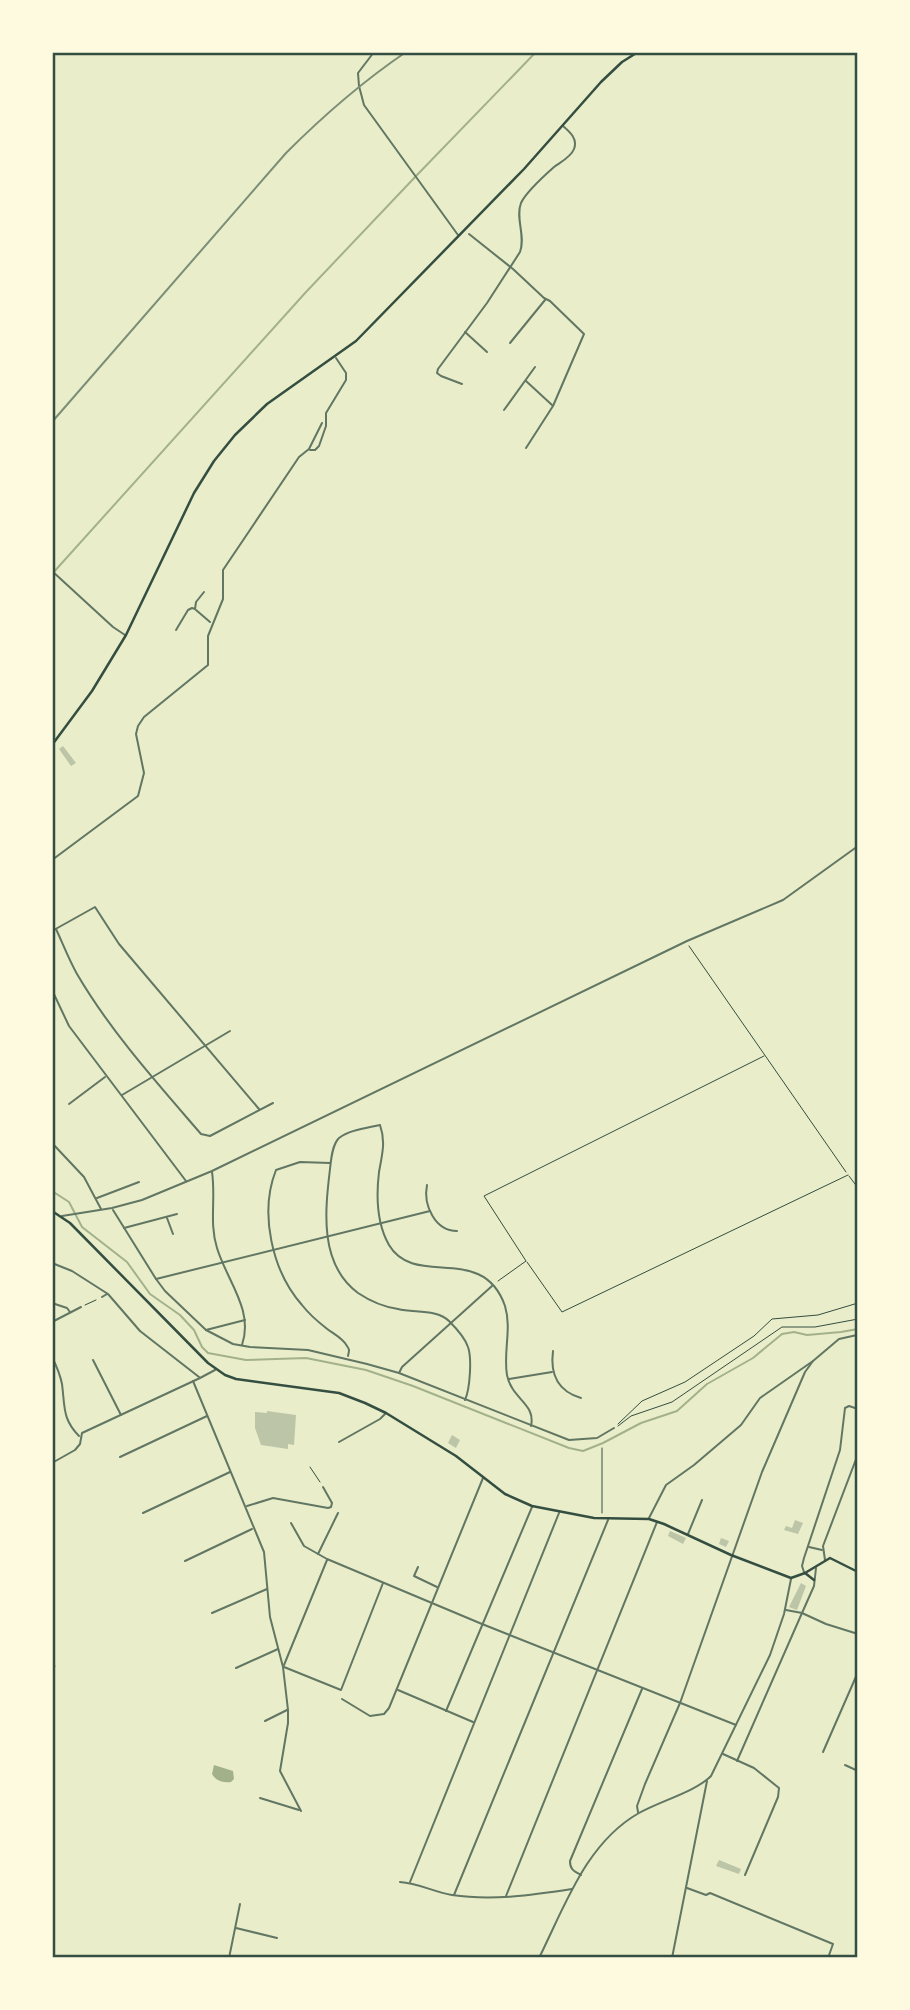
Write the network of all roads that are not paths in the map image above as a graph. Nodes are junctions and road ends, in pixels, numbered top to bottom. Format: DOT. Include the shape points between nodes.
graph roads {
  1 [pos="374,52"];
  2 [pos="638,52"];
  3 [pos="562,126"];
  4 [pos="469,234"];
  5 [pos="459,236"];
  6 [pos="511,268"];
  7 [pos="545,299"];
  8 [pos="465,332"];
  9 [pos="510,343"];
  10 [pos="486,352"];
  11 [pos="335,357"];
  12 [pos="535,367"];
  13 [pos="526,381"];
  14 [pos="462,384"];
  15 [pos="553,406"];
  16 [pos="505,410"];
  17 [pos="323,423"];
  18 [pos="526,447"];
  19 [pos="309,449"];
  20 [pos="52,571"];
  21 [pos="204,592"];
  22 [pos="195,609"];
  23 [pos="211,623"];
  24 [pos="176,630"];
  25 [pos="126,635"];
  26 [pos="52,745"];
  27 [pos="858,846"];
  28 [pos="52,860"];
  29 [pos="54,930"];
  30 [pos="52,990"];
  31 [pos="230,1031"];
  32 [pos="205,1045"];
  33 [pos="106,1076"];
  34 [pos="152,1076"];
  35 [pos="121,1096"];
  36 [pos="273,1103"];
  37 [pos="69,1104"];
  38 [pos="259,1110"];
  39 [pos="52,1143"];
  40 [pos="331,1163"];
  41 [pos="212,1171"];
  42 [pos="139,1182"];
  43 [pos="186,1182"];
  44 [pos="427,1185"];
  45 [pos="96,1199"];
  46 [pos="112,1208"];
  47 [pos="101,1209"];
  48 [pos="52,1211"];
  49 [pos="430,1211"];
  50 [pos="177,1214"];
  51 [pos="61,1217"];
  52 [pos="167,1217"];
  53 [pos="380,1223"];
  54 [pos="123,1228"];
  55 [pos="457,1231"];
  56 [pos="173,1234"];
  57 [pos="327,1237"];
  58 [pos="274,1250"];
  59 [pos="52,1263"];
  60 [pos="222,1263"];
  61 [pos="156,1279"];
  62 [pos="493,1285"];
  63 [pos="108,1294"];
  64 [pos="102,1297"];
  65 [pos="52,1303"];
  66 [pos="81,1307"];
  67 [pos="71,1312"];
  68 [pos="246,1320"];
  69 [pos="52,1322"];
  70 [pos="452,1324"];
  71 [pos="206,1330"];
  72 [pos="857,1335"];
  73 [pos="242,1346"];
  74 [pos="553,1351"];
  75 [pos="52,1357"];
  76 [pos="348,1358"];
  77 [pos="93,1360"];
  78 [pos="813,1360"];
  79 [pos="215,1370"];
  80 [pos="553,1372"];
  81 [pos="399,1373"];
  82 [pos="200,1378"];
  83 [pos="508,1379"];
  84 [pos="192,1381"];
  85 [pos="581,1398"];
  86 [pos="465,1400"];
  87 [pos="858,1409"];
  88 [pos="386,1413"];
  89 [pos="121,1415"];
  90 [pos="208,1415"];
  91 [pos="531,1426"];
  92 [pos="615,1429"];
  93 [pos="80,1437"];
  94 [pos="339,1442"];
  95 [pos="858,1454"];
  96 [pos="120,1457"];
  97 [pos="53,1461"];
  98 [pos="231,1471"];
  99 [pos="484,1477"];
  100 [pos="323,1486"];
  101 [pos="702,1500"];
  102 [pos="246,1506"];
  103 [pos="532,1506"];
  104 [pos="143,1513"];
  105 [pos="338,1513"];
  106 [pos="560,1513"];
  107 [pos="608,1519"];
  108 [pos="649,1519"];
  109 [pos="657,1521"];
  110 [pos="291,1523"];
  111 [pos="253,1529"];
  112 [pos="687,1535"];
  113 [pos="808,1546"];
  114 [pos="822,1550"];
  115 [pos="318,1555"];
  116 [pos="731,1555"];
  117 [pos="327,1559"];
  118 [pos="825,1560"];
  119 [pos="185,1561"];
  120 [pos="816,1566"];
  121 [pos="418,1567"];
  122 [pos="858,1572"];
  123 [pos="805,1573"];
  124 [pos="791,1578"];
  125 [pos="814,1580"];
  126 [pos="383,1582"];
  127 [pos="438,1587"];
  128 [pos="268,1588"];
  129 [pos="432,1602"];
  130 [pos="785,1610"];
  131 [pos="212,1613"];
  132 [pos="802,1613"];
  133 [pos="482,1624"];
  134 [pos="510,1634"];
  135 [pos="858,1634"];
  136 [pos="279,1648"];
  137 [pos="555,1653"];
  138 [pos="283,1667"];
  139 [pos="236,1668"];
  140 [pos="597,1670"];
  141 [pos="858,1672"];
  142 [pos="643,1688"];
  143 [pos="397,1690"];
  144 [pos="342,1699"];
  145 [pos="680,1703"];
  146 [pos="288,1710"];
  147 [pos="446,1711"];
  148 [pos="265,1721"];
  149 [pos="474,1722"];
  150 [pos="736,1725"];
  151 [pos="823,1752"];
  152 [pos="722,1754"];
  153 [pos="737,1760"];
  154 [pos="845,1765"];
  155 [pos="858,1771"];
  156 [pos="707,1780"];
  157 [pos="260,1798"];
  158 [pos="639,1813"];
  159 [pos="581,1875"];
  160 [pos="745,1875"];
  161 [pos="400,1882"];
  162 [pos="410,1882"];
  163 [pos="573,1888"];
  164 [pos="686,1888"];
  165 [pos="454,1895"];
  166 [pos="506,1896"];
  167 [pos="240,1904"];
  168 [pos="235,1928"];
  169 [pos="277,1938"];
  170 [pos="229,1958"];
  171 [pos="539,1958"];
  172 [pos="673,1958"];
  173 [pos="828,1958"];
  1 -- 5 [label="street" via="358,73 365,106"];
  2 -- 3 [label="main road" via="601,82"];
  3 -- 5 [label="main road"];
  3 -- 6 [label="street" via="573,137 575,148 522,202 522,247"];
  4 -- 6 [label="street"];
  5 -- 11 [label="main road" via="374,324"];
  6 -- 7 [label="street"];
  6 -- 8 [label="street"];
  7 -- 9 [label="street"];
  7 -- 15 [label="street" via="584,334"];
  8 -- 10 [label="street"];
  8 -- 14 [label="street" via="437,373"];
  11 -- 19 [label="street" via="346,373 346,382 326,413 319,446"];
  11 -- 25 [label="main road" via="267,404 214,461"];
  12 -- 13 [label="street"];
  13 -- 15 [label="street"];
  13 -- 16 [label="street"];
  15 -- 18 [label="street"];
  17 -- 19 [label="street"];
  19 -- 23 [label="street" via="299,457 223,570 223,599"];
  20 -- 25 [label="street"];
  21 -- 22 [label="street"];
  22 -- 23 [label="street"];
  22 -- 24 [label="street" via="188,610"];
  23 -- 28 [label="street" via="208,667 138,726 144,773 138,796"];
  25 -- 26 [label="main road"];
  27 -- 41 [label="street" via="783,900 687,941"];
  29 -- 32 [label="street" via="96,907 119,944"];
  29 -- 34 [label="street" via="76,973"];
  30 -- 33 [label="street" via="69,1026"];
  31 -- 32 [label="street"];
  32 -- 34 [label="street"];
  32 -- 38 [label="street"];
  33 -- 35 [label="street"];
  33 -- 37 [label="street"];
  34 -- 35 [label="street"];
  34 -- 38 [label="street" via="205,1136"];
  35 -- 43 [label="street"];
  36 -- 38 [label="street"];
  39 -- 45 [label="street" via="84,1177"];
  40 -- 53 [label="street" via="338,1139 380,1125 384,1145 378,1186"];
  40 -- 57 [label="street"];
  40 -- 58 [label="street" via="300,1162 276,1170 269,1200"];
  41 -- 43 [label="street"];
  41 -- 60 [label="street" via="213,1229"];
  42 -- 45 [label="street"];
  43 -- 46 [label="street"];
  44 -- 49 [label="street"];
  45 -- 47 [label="street"];
  46 -- 47 [label="street"];
  46 -- 54 [label="street"];
  47 -- 51 [label="street"];
  48 -- 51 [label="main road"];
  49 -- 53 [label="street"];
  49 -- 55 [label="street" via="437,1224"];
  50 -- 52 [label="street"];
  51 -- 79 [label="main road"];
  52 -- 54 [label="street"];
  52 -- 56 [label="street"];
  53 -- 57 [label="street"];
  53 -- 62 [label="street" via="390,1247 405,1262 467,1270"];
  54 -- 61 [label="street"];
  57 -- 58 [label="street"];
  57 -- 70 [label="street" via="341,1275 359,1293 384,1306 441,1315"];
  58 -- 60 [label="street"];
  58 -- 76 [label="street" via="294,1295 345,1343"];
  59 -- 63 [label="street" via="72,1270"];
  60 -- 61 [label="street"];
  60 -- 68 [label="street"];
  61 -- 71 [label="street"];
  62 -- 70 [label="street"];
  62 -- 83 [label="street" via="507,1313"];
  63 -- 64 [label="street"];
  63 -- 82 [label="street" via="139,1331"];
  65 -- 67 [label="street"];
  66 -- 67 [label="street"];
  67 -- 69 [label="street"];
  68 -- 71 [label="street"];
  68 -- 73 [label="street"];
  70 -- 81 [label="street"];
  70 -- 86 [label="street" via="469,1352"];
  71 -- 73 [label="street"];
  72 -- 78 [label="street" via="839,1339"];
  73 -- 76 [label="street"];
  74 -- 80 [label="street"];
  75 -- 93 [label="street" via="62,1381 64,1412"];
  76 -- 81 [label="street"];
  77 -- 89 [label="street"];
  78 -- 108 [label="street" via="760,1398 741,1425 666,1485"];
  78 -- 116 [label="street" via="762,1472"];
  79 -- 82 [label="street"];
  79 -- 88 [label="main road" via="236,1379 339,1393"];
  80 -- 83 [label="street"];
  80 -- 85 [label="street" via="561,1388"];
  81 -- 86 [label="street"];
  82 -- 84 [label="street"];
  83 -- 91 [label="street" via="533,1416"];
  84 -- 89 [label="street"];
  84 -- 90 [label="street"];
  86 -- 91 [label="street"];
  87 -- 113 [label="street" via="845,1408 840,1450"];
  88 -- 94 [label="street"];
  88 -- 99 [label="main road"];
  89 -- 93 [label="street"];
  90 -- 96 [label="street"];
  90 -- 98 [label="street"];
  91 -- 92 [label="street" via="576,1440 597,1438"];
  93 -- 97 [label="street" via="75,1450"];
  95 -- 114 [label="street"];
  98 -- 102 [label="street"];
  98 -- 104 [label="street"];
  99 -- 103 [label="main road" via="505,1494"];
  99 -- 127 [label="street"];
  100 -- 102 [label="street" via="332,1503 328,1508 273,1498"];
  101 -- 112 [label="street"];
  102 -- 111 [label="street"];
  103 -- 106 [label="main road"];
  103 -- 133 [label="street"];
  105 -- 115 [label="street"];
  106 -- 107 [label="main road"];
  106 -- 134 [label="street"];
  107 -- 108 [label="main road"];
  107 -- 137 [label="street"];
  108 -- 109 [label="main road"];
  109 -- 112 [label="main road"];
  109 -- 140 [label="street"];
  110 -- 115 [label="street" via="308,1549"];
  111 -- 119 [label="street"];
  111 -- 128 [label="street" via="264,1552"];
  112 -- 116 [label="main road"];
  113 -- 114 [label="street"];
  113 -- 123 [label="street" via="802,1566"];
  114 -- 118 [label="street"];
  115 -- 117 [label="street"];
  116 -- 124 [label="main road"];
  116 -- 145 [label="street"];
  117 -- 126 [label="street"];
  117 -- 138 [label="street"];
  118 -- 120 [label="main road"];
  118 -- 122 [label="main road" via="834,1559"];
  120 -- 123 [label="main road"];
  120 -- 125 [label="street"];
  121 -- 127 [label="street" via="414,1576"];
  123 -- 124 [label="main road"];
  123 -- 125 [label="main road"];
  124 -- 130 [label="street"];
  125 -- 132 [label="street"];
  126 -- 129 [label="street"];
  126 -- 138 [label="street" via="341,1690"];
  127 -- 129 [label="street"];
  128 -- 131 [label="street"];
  128 -- 136 [label="street"];
  129 -- 133 [label="street"];
  129 -- 143 [label="street"];
  130 -- 132 [label="street"];
  130 -- 150 [label="street" via="766,1664"];
  132 -- 135 [label="street"];
  132 -- 153 [label="street"];
  133 -- 134 [label="street"];
  133 -- 147 [label="street"];
  134 -- 137 [label="street"];
  134 -- 149 [label="street"];
  136 -- 138 [label="street"];
  136 -- 139 [label="street"];
  137 -- 140 [label="street"];
  137 -- 165 [label="street"];
  138 -- 146 [label="street"];
  140 -- 142 [label="street"];
  140 -- 166 [label="street"];
  141 -- 151 [label="street"];
  142 -- 145 [label="street"];
  142 -- 159 [label="street" via="570,1861 572,1871"];
  143 -- 144 [label="street" via="389,1708 377,1716"];
  143 -- 147 [label="street"];
  145 -- 150 [label="street"];
  145 -- 158 [label="street" via="645,1784"];
  146 -- 148 [label="street"];
  146 -- 157 [label="street" via="280,1771 301,1811"];
  147 -- 149 [label="street"];
  149 -- 162 [label="street"];
  150 -- 152 [label="street"];
  152 -- 153 [label="street"];
  152 -- 156 [label="street"];
  153 -- 160 [label="street" via="779,1788"];
  154 -- 155 [label="street"];
  156 -- 158 [label="street"];
  156 -- 164 [label="street"];
  158 -- 159 [label="street" via="603,1843"];
  159 -- 163 [label="street"];
  161 -- 162 [label="street"];
  162 -- 165 [label="street"];
  163 -- 166 [label="street"];
  163 -- 171 [label="street"];
  164 -- 172 [label="street"];
  164 -- 173 [label="street" via="710,1893 833,1944"];
  165 -- 166 [label="street"];
  167 -- 168 [label="street"];
  168 -- 169 [label="street"];
  168 -- 170 [label="street"];
}
